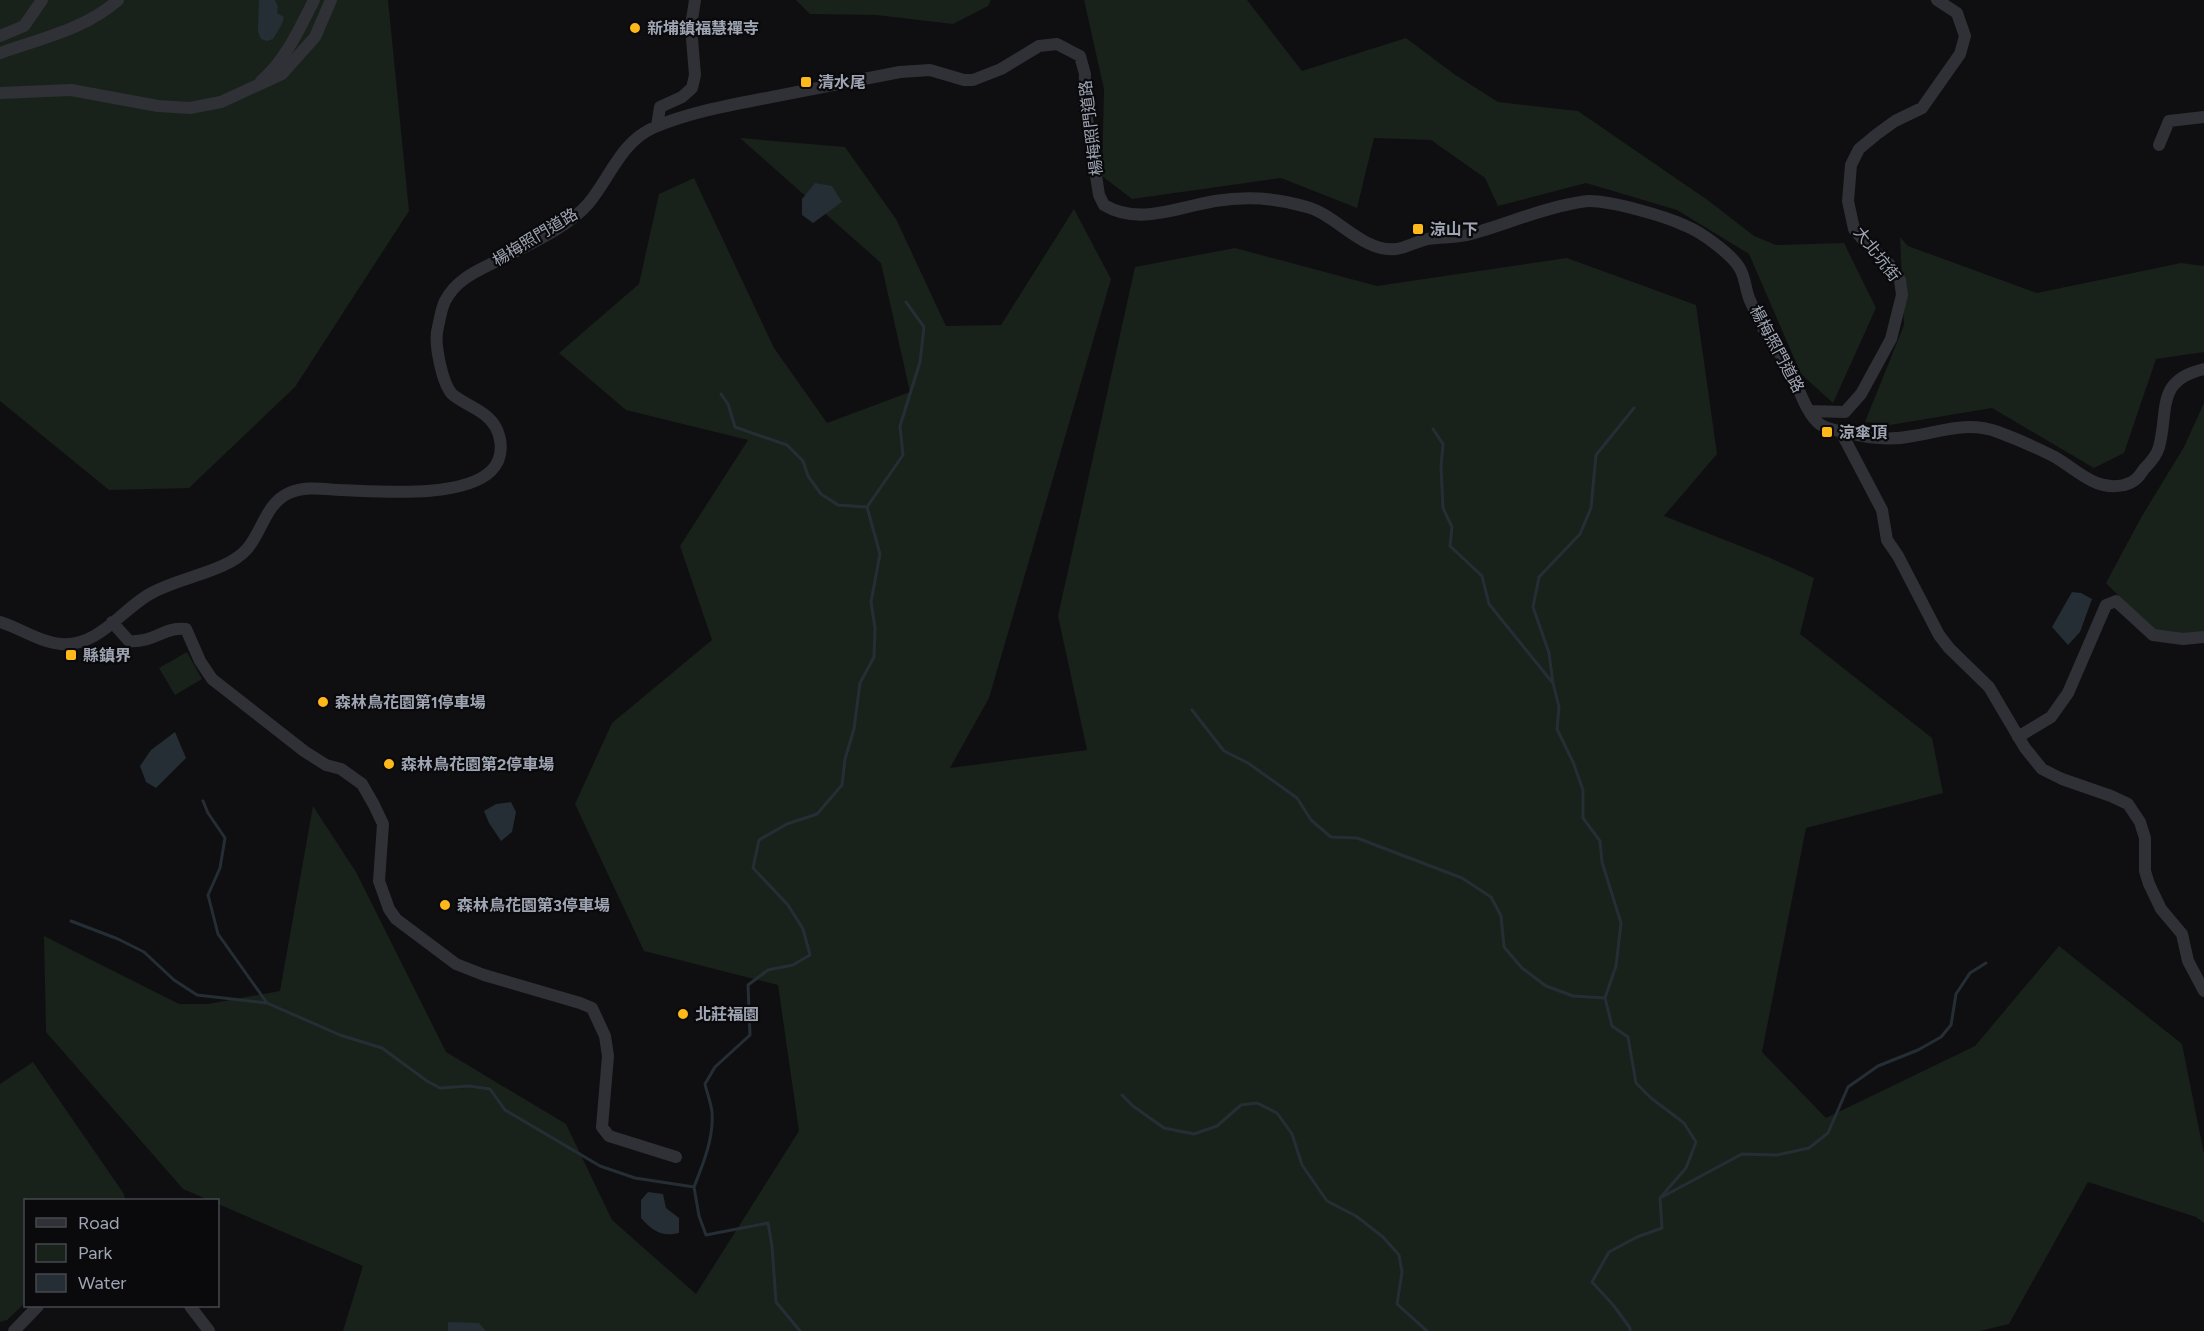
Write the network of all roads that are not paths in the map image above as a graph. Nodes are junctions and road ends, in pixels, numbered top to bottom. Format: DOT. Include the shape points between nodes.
graph roads {
  1 [pos="42,0"];
  2 [pos="118,0"];
  3 [pos="314,0"];
  4 [pos="331,0"];
  5 [pos="695,0"];
  6 [pos="1937,0"];
  7 [pos="0,36"];
  8 [pos="0,53"];
  9 [pos="250,90"];
  10 [pos="0,93"];
  11 [pos="2204,117"];
  12 [pos="657,126"];
  13 [pos="2159,145"];
  14 [pos="2204,369"];
  15 [pos="1810,411"];
  16 [pos="1841,432"];
  17 [pos="0,622"];
  18 [pos="112,622"];
  19 [pos="2204,637"];
  20 [pos="2018,736"];
  21 [pos="2204,991"];
  22 [pos="676,1157"];
  23 [pos="36,1307"];
  24 [pos="192,1307"];
  25 [pos="14,1331"];
  26 [pos="210,1331"];
  1 -- 7 [label="street" via="24,26"];
  2 -- 8 [label="street" via="106,11 69,29"];
  3 -- 9 [label="street" via="289,46 268,75"];
  4 -- 9 [label="street" via="315,37 282,74"];
  5 -- 12 [label="street" via="692,88 660,107"];
  6 -- 15 [label="street, 大北坑街" via="1957,13 1965,36 1960,54 1922,108 1876,134 1859,148 1851,165 1848,201 1854,229 1900,280 1902,296 1891,339 1861,394 1845,412"];
  9 -- 10 [label="street" via="221,102 190,108 71,90"];
  11 -- 13 [label="street" via="2169,121"];
  12 -- 15 [label="street, 楊梅照門道路" via="706,110 900,72 930,70 973,80 1001,69 1039,46 1057,44 1080,56 1100,195 1104,205 1111,209 1147,215 1216,201 1287,201 1320,210 1377,247 1397,249 1427,239 1466,235 1548,208 1589,201 1623,206 1688,226 1738,265 1766,334 1789,368"];
  12 -- 18 [label="street, 楊梅照門道路" via="635,138 587,205 571,219 463,278 444,302 436,336 440,363 451,393 488,417 497,430 501,446 499,460 492,470 481,478 449,488 420,492 304,488 285,494 274,504 249,548 235,560 148,595"];
  14 -- 16 [label="street, 楊梅照門道路" via="2176,381 2164,405 2159,451 2128,485 2109,487 2093,483 2017,439 1973,426 1895,438"];
  15 -- 16 [label="street, 楊梅照門道路" via="1819,424"];
  16 -- 20 [label="street" via="1882,510 1887,540 1939,635 1989,687"];
  17 -- 18 [label="street, 楊梅照門道路" via="62,644 91,640"];
  18 -- 22 [label="street" via="129,641 142,642 176,628 186,629 212,679 304,751 362,784 382,824 379,881 388,909 396,919 456,963 592,1008 605,1036 608,1056 602,1127 609,1136"];
  19 -- 20 [label="street" via="2153,635 2116,601 2106,605 2068,693 2051,717"];
  20 -- 21 [label="street" via="2042,769 2128,804 2145,838 2145,871 2152,891 2182,934 2188,962"];
  23 -- 25 [label="street"];
  24 -- 26 [label="street"];
}
